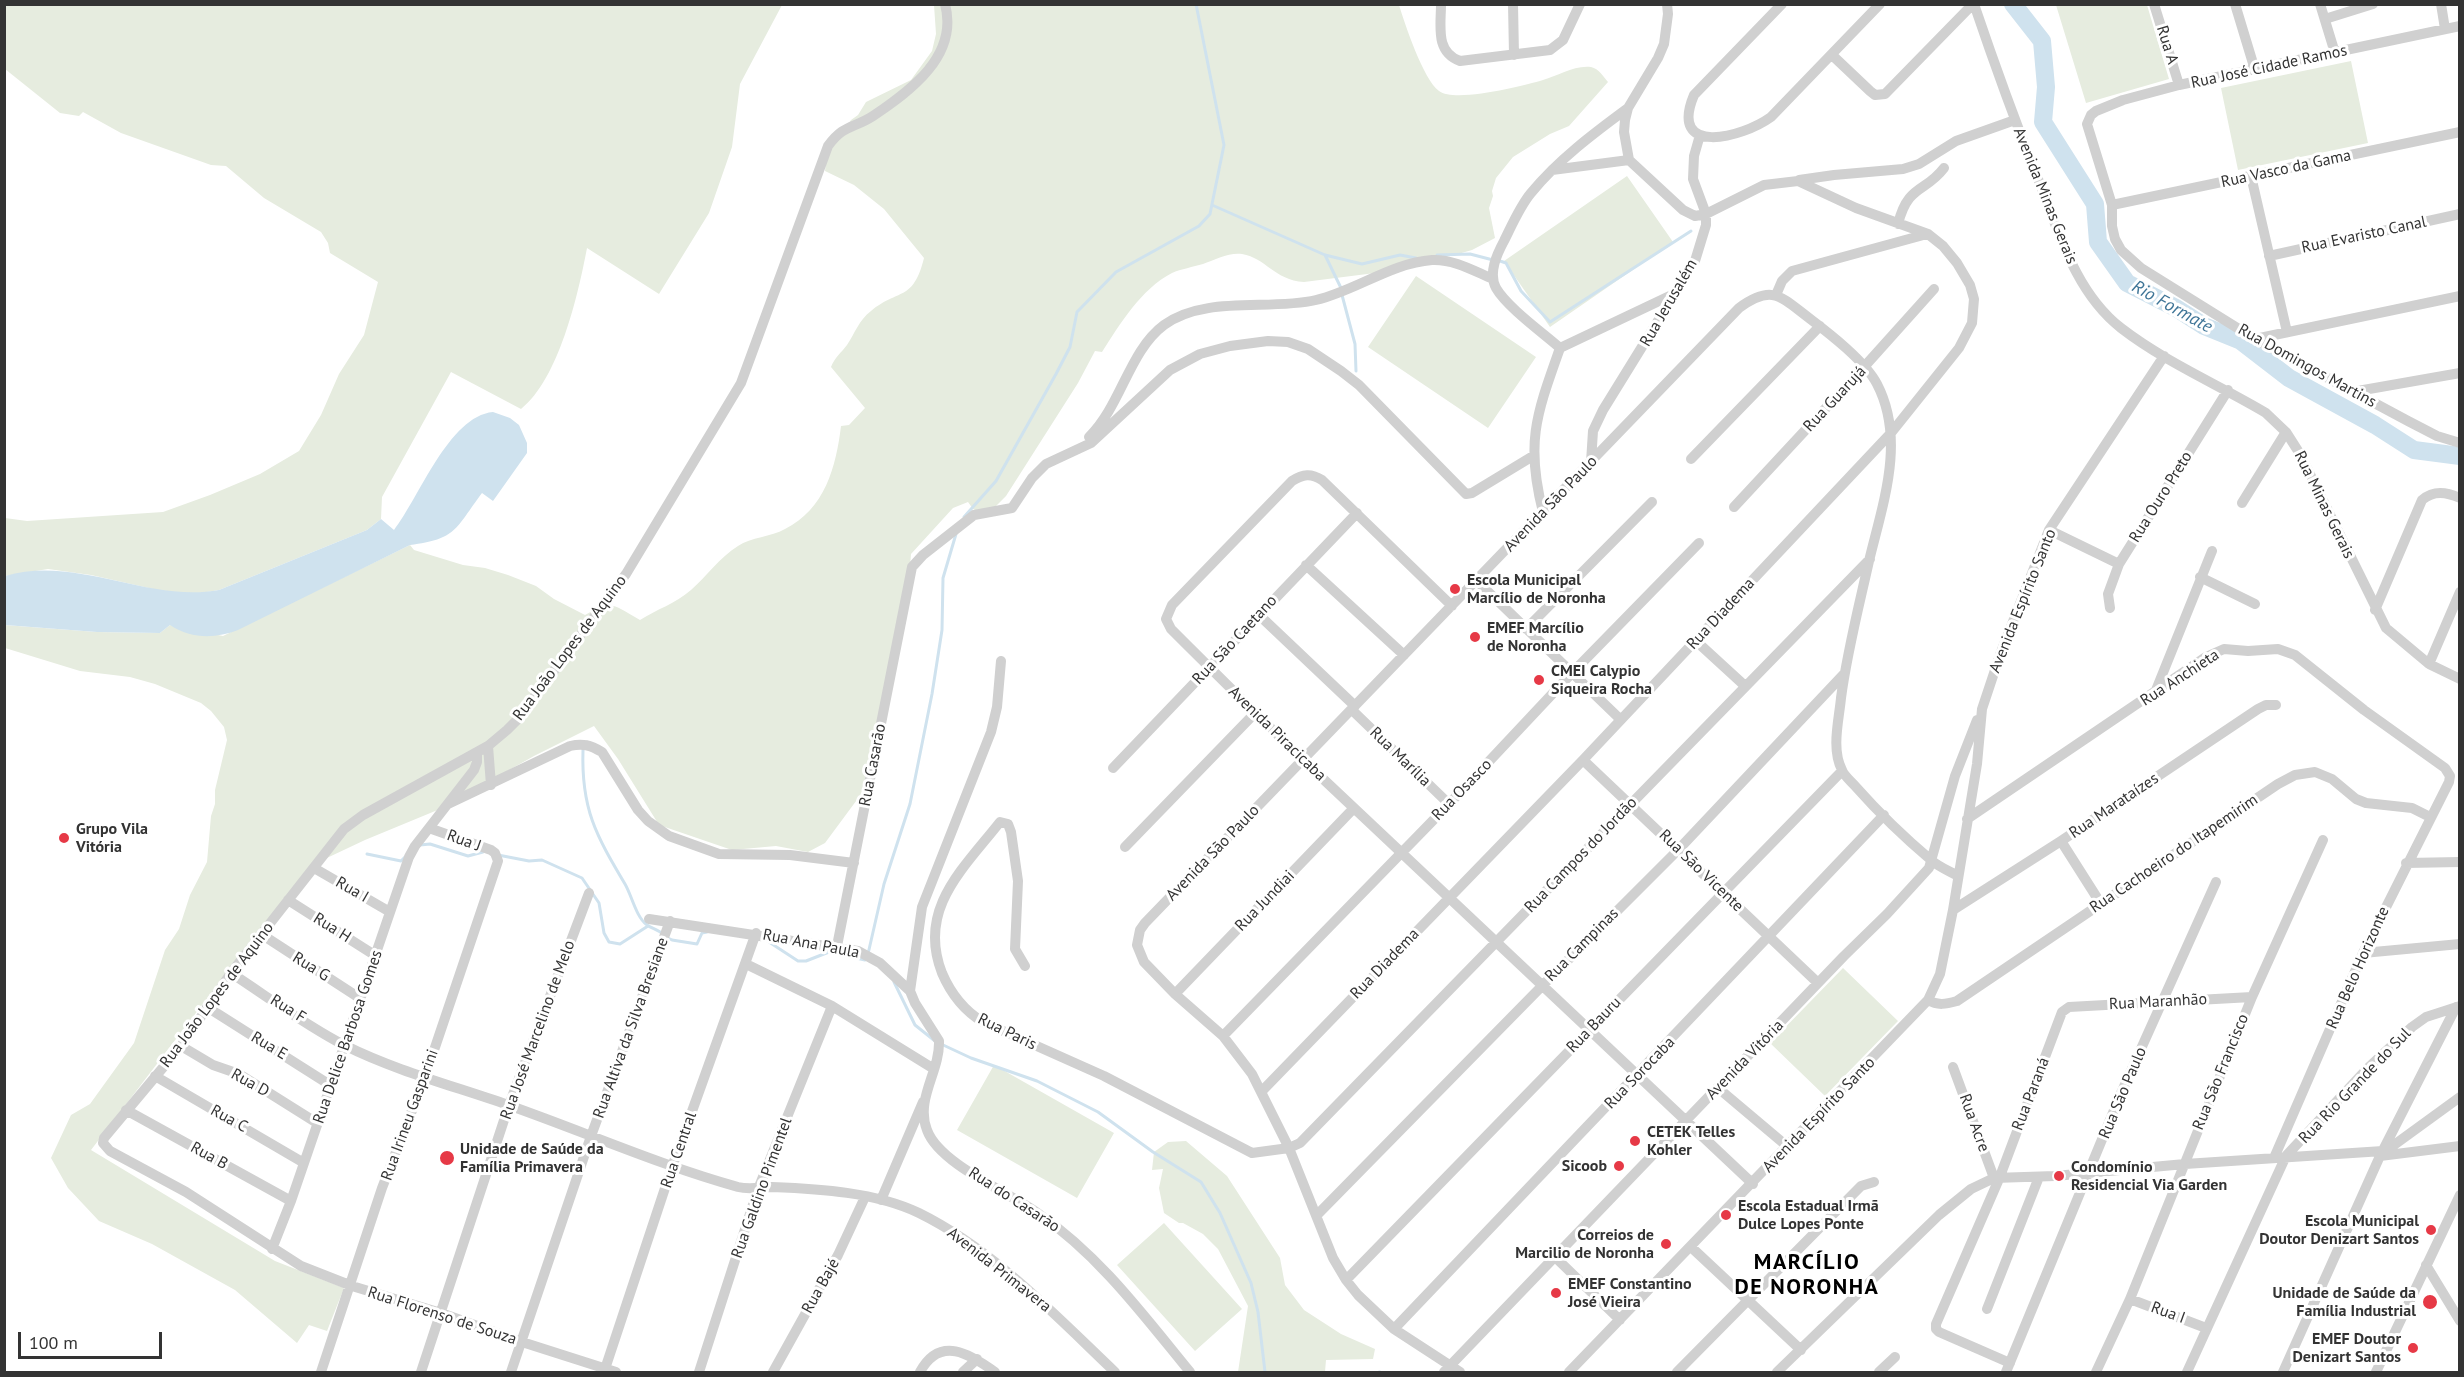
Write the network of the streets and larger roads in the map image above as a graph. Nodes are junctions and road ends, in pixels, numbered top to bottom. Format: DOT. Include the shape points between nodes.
graph roads {
  1 [pos="945,4"];
  2 [pos="1441,4"];
  3 [pos="1514,4"];
  4 [pos="1580,4"];
  5 [pos="1667,4"];
  6 [pos="1782,4"];
  7 [pos="1880,4"];
  8 [pos="1973,4"];
  9 [pos="2154,4"];
  10 [pos="2235,4"];
  11 [pos="2320,4"];
  12 [pos="2373,4"];
  13 [pos="2441,4"];
  14 [pos="2325,19"];
  15 [pos="2460,26"];
  16 [pos="2445,29"];
  17 [pos="2335,53"];
  18 [pos="1832,55"];
  19 [pos="1514,56"];
  20 [pos="2255,70"];
  21 [pos="2179,86"];
  22 [pos="1628,108"];
  23 [pos="2015,120"];
  24 [pos="2087,124"];
  25 [pos="2460,132"];
  26 [pos="1700,135"];
  27 [pos="1629,160"];
  28 [pos="1944,168"];
  29 [pos="1552,170"];
  30 [pos="2251,176"];
  31 [pos="1798,180"];
  32 [pos="2112,205"];
  33 [pos="1706,214"];
  34 [pos="2460,214"];
  35 [pos="1898,224"];
  36 [pos="1928,234"];
  37 [pos="2269,256"];
  38 [pos="1493,279"];
  39 [pos="1934,289"];
  40 [pos="1676,293"];
  41 [pos="1776,295"];
  42 [pos="2460,296"];
  43 [pos="1820,326"];
  44 [pos="2287,332"];
  45 [pos="2255,339"];
  46 [pos="1560,348"];
  47 [pos="2164,356"];
  48 [pos="1864,367"];
  49 [pos="2460,373"];
  50 [pos="2228,390"];
  51 [pos="2352,392"];
  52 [pos="2286,432"];
  53 [pos="1891,433"];
  54 [pos="2460,443"];
  55 [pos="1078,448"];
  56 [pos="1533,456"];
  57 [pos="1691,459"];
  58 [pos="1591,462"];
  59 [pos="2460,498"];
  60 [pos="1652,502"];
  61 [pos="2242,503"];
  62 [pos="1734,507"];
  63 [pos="1543,512"];
  64 [pos="1357,513"];
  65 [pos="2049,530"];
  66 [pos="1699,543"];
  67 [pos="2211,551"];
  68 [pos="1870,558"];
  69 [pos="2119,564"];
  70 [pos="1306,565"];
  71 [pos="2200,577"];
  72 [pos="1477,581"];
  73 [pos="2460,592"];
  74 [pos="2255,604"];
  75 [pos="1452,606"];
  76 [pos="2110,608"];
  77 [pos="2375,610"];
  78 [pos="1259,615"];
  79 [pos="1526,629"];
  80 [pos="1696,641"];
  81 [pos="1404,655"];
  82 [pos="1001,661"];
  83 [pos="2428,664"];
  84 [pos="1209,668"];
  85 [pos="1844,673"];
  86 [pos="1571,674"];
  87 [pos="2460,679"];
  88 [pos="1744,685"];
  89 [pos="2154,695"];
  90 [pos="2276,705"];
  91 [pos="1353,708"];
  92 [pos="1982,709"];
  93 [pos="1255,713"];
  94 [pos="1620,719"];
  95 [pos="488,746"];
  96 [pos="477,752"];
  97 [pos="1302,760"];
  98 [pos="1582,760"];
  99 [pos="1960,762"];
  100 [pos="1977,764"];
  101 [pos="1113,768"];
  102 [pos="1842,771"];
  103 [pos="2449,782"];
  104 [pos="491,785"];
  105 [pos="448,804"];
  106 [pos="1449,804"];
  107 [pos="1631,805"];
  108 [pos="1354,808"];
  109 [pos="1884,815"];
  110 [pos="2430,817"];
  111 [pos="1967,819"];
  112 [pos="429,828"];
  113 [pos="2323,840"];
  114 [pos="2061,842"];
  115 [pos="1125,847"];
  116 [pos="1678,850"];
  117 [pos="1401,852"];
  118 [pos="498,857"];
  119 [pos="1932,862"];
  120 [pos="2460,862"];
  121 [pos="854,863"];
  122 [pos="2406,863"];
  123 [pos="314,868"];
  124 [pos="1958,876"];
  125 [pos="2216,882"];
  126 [pos="1723,892"];
  127 [pos="589,893"];
  128 [pos="1449,898"];
  129 [pos="288,900"];
  130 [pos="2101,904"];
  131 [pos="1953,910"];
  132 [pos="390,912"];
  133 [pos="649,919"];
  134 [pos="670,921"];
  135 [pos="756,933"];
  136 [pos="261,934"];
  137 [pos="1770,938"];
  138 [pos="1497,942"];
  139 [pos="2460,944"];
  140 [pos="837,946"];
  141 [pos="2363,953"];
  142 [pos="376,956"];
  143 [pos="746,964"];
  144 [pos="1025,966"];
  145 [pos="231,973"];
  146 [pos="1818,983"];
  147 [pos="1542,986"];
  148 [pos="910,991"];
  149 [pos="1175,994"];
  150 [pos="2252,997"];
  151 [pos="361,999"];
  152 [pos="1928,1000"];
  153 [pos="2161,1002"];
  154 [pos="832,1006"];
  155 [pos="207,1007"];
  156 [pos="2458,1007"];
  157 [pos="2064,1010"];
  158 [pos="1589,1030"];
  159 [pos="1223,1036"];
  160 [pos="345,1045"];
  161 [pos="181,1046"];
  162 [pos="1953,1067"];
  163 [pos="934,1069"];
  164 [pos="154,1076"];
  165 [pos="1637,1076"];
  166 [pos="425,1077"];
  167 [pos="330,1085"];
  168 [pos="1718,1088"];
  169 [pos="1262,1091"];
  170 [pos="2460,1097"];
  171 [pos="924,1099"];
  172 [pos="509,1105"];
  173 [pos="126,1110"];
  174 [pos="1686,1121"];
  175 [pos="317,1123"];
  176 [pos="591,1136"];
  177 [pos="2460,1146"];
  178 [pos="1788,1147"];
  179 [pos="1289,1148"];
  180 [pos="2381,1154"];
  181 [pos="2286,1156"];
  182 [pos="2274,1158"];
  183 [pos="304,1162"];
  184 [pos="2185,1164"];
  185 [pos="672,1167"];
  186 [pos="2090,1173"];
  187 [pos="2039,1177"];
  188 [pos="1997,1178"];
  189 [pos="1874,1182"];
  190 [pos="1753,1184"];
  191 [pos="758,1189"];
  192 [pos="2460,1195"];
  193 [pos="865,1197"];
  194 [pos="881,1200"];
  195 [pos="291,1202"];
  196 [pos="1317,1215"];
  197 [pos="1691,1247"];
  198 [pos="272,1249"];
  199 [pos="1556,1258"];
  200 [pos="2426,1265"];
  201 [pos="1346,1280"];
  202 [pos="352,1286"];
  203 [pos="2130,1299"];
  204 [pos="1749,1301"];
  205 [pos="1987,1309"];
  206 [pos="441,1313"];
  207 [pos="1620,1320"];
  208 [pos="2460,1321"];
  209 [pos="2206,1328"];
  210 [pos="1394,1329"];
  211 [pos="522,1342"];
  212 [pos="1801,1350"];
  213 [pos="1894,1357"];
  214 [pos="977,1359"];
  215 [pos="2008,1368"];
  216 [pos="1452,1370"];
  217 [pos="608,1371"];
  218 [pos="321,1372"];
  219 [pos="421,1372"];
  220 [pos="511,1372"];
  221 [pos="699,1372"];
  222 [pos="773,1372"];
  223 [pos="920,1372"];
  224 [pos="963,1372"];
  225 [pos="995,1372"];
  226 [pos="1115,1372"];
  227 [pos="1190,1372"];
  228 [pos="1569,1372"];
  229 [pos="1677,1372"];
  230 [pos="1777,1372"];
  231 [pos="1879,1372"];
  232 [pos="2096,1372"];
  233 [pos="2187,1372"];
  234 [pos="2283,1372"];
  235 [pos="2376,1372"];
  1 -- 95 [label="street, Rua João Lopes de Aquino" via="948,31 927,74 871,117 843,129 828,146 748,365 731,401 626,574 518,719"];
  2 -- 19 [label="street" via="1441,41 1452,58 1460,61"];
  3 -- 19 [label="street"];
  4 -- 19 [label="street" via="1558,45"];
  5 -- 22 [label="street" via="1667,29 1661,51"];
  6 -- 26 [label="street" via="1694,95 1688,119"];
  7 -- 18 [label="street"];
  8 -- 18 [label="street" via="1885,94 1875,95"];
  8 -- 23 [label="street, Avenida Minas Gerais"];
  9 -- 21 [label="street, Rua A"];
  10 -- 20 [label="street"];
  11 -- 14 [label="street"];
  12 -- 14 [label="street"];
  13 -- 16 [label="street"];
  14 -- 17 [label="street"];
  15 -- 16 [label="street, Rua José Cidade Ramos"];
  16 -- 17 [label="street, Rua José Cidade Ramos"];
  17 -- 20 [label="street, Rua José Cidade Ramos"];
  18 -- 26 [label="street" via="1760,125 1722,138"];
  20 -- 21 [label="street, Rua José Cidade Ramos"];
  21 -- 24 [label="street, Rua José Cidade Ramos" via="2105,106 2091,114"];
  22 -- 27 [label="street" via="1624,132"];
  22 -- 29 [label="street"];
  23 -- 31 [label="street" via="1956,141 1903,170"];
  23 -- 47 [label="street, Avenida Minas Gerais" via="2083,285 2121,328"];
  24 -- 32 [label="street, Rua Domingos Martins"];
  25 -- 30 [label="street, Rua Vasco da Gama"];
  26 -- 33 [label="street, Rua Jerusalém" via="1693,179"];
  27 -- 29 [label="street"];
  27 -- 33 [label="street" via="1683,210 1695,216"];
  28 -- 35 [label="street" via="1911,195"];
  29 -- 38 [label="street" via="1530,194 1513,222 1498,252"];
  30 -- 32 [label="street, Rua Vasco da Gama"];
  30 -- 37 [label="street"];
  31 -- 33 [label="street" via="1764,185"];
  31 -- 35 [label="street"];
  32 -- 45 [label="street, Rua Domingos Martins" via="2115,239 2128,256"];
  33 -- 40 [label="street, Rua Jerusalém" via="1704,239"];
  34 -- 37 [label="street, Rua Evaristo Canal"];
  35 -- 36 [label="street"];
  36 -- 41 [label="street" via="1792,271"];
  36 -- 53 [label="street, Rua Diadema" via="1964,273 1975,310 1959,348"];
  37 -- 44 [label="street"];
  38 -- 46 [label="street" via="1504,298"];
  38 -- 55 [label="street" via="1458,264 1433,260 1386,272 1317,300 1281,305 1242,304 1175,318 1148,342 1096,430"];
  39 -- 48 [label="street, Rua Guarujá"];
  40 -- 46 [label="street"];
  40 -- 58 [label="street, Rua Jerusalém" via="1593,430"];
  41 -- 43 [label="street"];
  41 -- 58 [label="street, Avenida São Paulo" via="1754,297 1739,308"];
  42 -- 44 [label="street"];
  43 -- 48 [label="street"];
  43 -- 57 [label="street"];
  44 -- 45 [label="street"];
  45 -- 51 [label="street, Rua Domingos Martins"];
  46 -- 56 [label="street" via="1541,403"];
  47 -- 50 [label="street, Rua Minas Gerais"];
  47 -- 65 [label="street, Avenida Espírito Santo"];
  48 -- 53 [label="street" via="1877,384 1891,421"];
  48 -- 62 [label="street, Rua Guarujá"];
  49 -- 51 [label="street"];
  50 -- 52 [label="street, Rua Minas Gerais" via="2266,413"];
  50 -- 69 [label="street, Rua Ouro Preto"];
  51 -- 54 [label="street, Rua Domingos Martins" via="2438,436"];
  52 -- 61 [label="street"];
  52 -- 77 [label="street, Rua Minas Gerais"];
  53 -- 68 [label="street" via="1886,499"];
  53 -- 80 [label="street, Rua Diadema"];
  55 -- 56 [label="street" via="1091,443 1170,370 1200,354 1268,341 1288,342 1308,350 1341,371 1466,494"];
  55 -- 121 [label="street, Rua Casarão" via="1038,471 1012,508 974,515 912,567"];
  56 -- 63 [label="street"];
  58 -- 63 [label="street, Avenida São Paulo"];
  59 -- 77 [label="street" via="2436,493 2422,500"];
  60 -- 79 [label="street"];
  63 -- 72 [label="street, Avenida São Paulo"];
  64 -- 70 [label="street, Rua São Caetano"];
  64 -- 75 [label="street, Avenida Piracicaba"];
  64 -- 84 [label="street, Avenida Piracicaba" via="1316,476 1299,476 1172,605 1166,619 1171,629"];
  65 -- 69 [label="street"];
  65 -- 92 [label="street, Avenida Espírito Santo"];
  66 -- 86 [label="street, Rua Osasco"];
  67 -- 71 [label="street"];
  68 -- 85 [label="street"];
  68 -- 88 [label="street, Rua Campos do Jordão"];
  69 -- 76 [label="street, Rua Ouro Preto" via="2108,594"];
  70 -- 78 [label="street, Rua São Caetano"];
  70 -- 81 [label="street"];
  71 -- 74 [label="street"];
  71 -- 89 [label="street"];
  72 -- 75 [label="street, Avenida São Paulo"];
  72 -- 79 [label="street"];
  73 -- 83 [label="street"];
  75 -- 81 [label="street, Avenida São Paulo"];
  77 -- 83 [label="street, Rua Minas Gerais" via="2393,636"];
  78 -- 84 [label="street, Rua São Caetano"];
  78 -- 91 [label="street, Rua Marília"];
  79 -- 86 [label="street"];
  80 -- 88 [label="street"];
  80 -- 94 [label="street, Rua Diadema"];
  81 -- 91 [label="street, Avenida São Paulo"];
  82 -- 148 [label="street" via="991,732 922,907"];
  83 -- 87 [label="street, Rua Minas Gerais"];
  84 -- 93 [label="street, Avenida Piracicaba"];
  84 -- 101 [label="street, Rua São Caetano"];
  85 -- 102 [label="street" via="1837,737"];
  85 -- 116 [label="street, Rua Campinas"];
  86 -- 94 [label="street"];
  86 -- 106 [label="street, Rua Osasco"];
  88 -- 107 [label="street, Rua Campos do Jordão"];
  89 -- 103 [label="street, Rua Anchieta" via="2220,650 2285,650 2445,768"];
  89 -- 111 [label="street, Rua Anchieta"];
  90 -- 114 [label="street, Rua Marataízes" via="2258,709"];
  91 -- 97 [label="street, Avenida São Paulo"];
  91 -- 106 [label="street, Rua Marília"];
  92 -- 99 [label="street, Avenida Vitória"];
  92 -- 100 [label="street, Avenida Espírito Santo"];
  93 -- 97 [label="street, Avenida Piracicaba"];
  93 -- 115 [label="street"];
  94 -- 98 [label="street, Rua Diadema"];
  95 -- 96 [label="street, Rua João Lopes de Aquino"];
  95 -- 104 [label="street"];
  96 -- 105 [label="street, Rua Delice Barbosa Gomes" via="476,766"];
  96 -- 123 [label="street, Rua João Lopes de Aquino" via="356,819"];
  97 -- 108 [label="street, Avenida Piracicaba"];
  97 -- 149 [label="street, Avenida São Paulo" via="1140,930 1139,954"];
  98 -- 107 [label="street, Rua São Vicente"];
  98 -- 128 [label="street, Rua Diadema"];
  99 -- 100 [label="street" via="1969,758"];
  99 -- 119 [label="street, Avenida Vitória"];
  100 -- 111 [label="street, Avenida Espírito Santo"];
  102 -- 109 [label="street"];
  102 -- 126 [label="street, Rua Bauru"];
  103 -- 110 [label="street, Rua Belo Horizonte"];
  104 -- 105 [label="street"];
  104 -- 121 [label="street" via="581,743 602,752 638,810 669,836 719,854 790,855"];
  105 -- 112 [label="street, Rua Delice Barbosa Gomes"];
  106 -- 117 [label="street, Rua Osasco"];
  107 -- 116 [label="street, Rua São Vicente"];
  107 -- 138 [label="street, Rua Campos do Jordão"];
  108 -- 117 [label="street, Avenida Piracicaba"];
  108 -- 149 [label="street, Rua Jundiai"];
  109 -- 119 [label="street"];
  109 -- 137 [label="street, Rua Sorocaba"];
  110 -- 122 [label="street, Rua Belo Horizonte"];
  110 -- 130 [label="street, Rua Cachoeiro do Itapemirim" via="2412,808 2366,803 2332,779 2304,772 2278,784"];
  111 -- 124 [label="street, Avenida Espírito Santo"];
  112 -- 118 [label="street, Rua J" via="491,850"];
  112 -- 132 [label="street, Rua Delice Barbosa Gomes" via="409,857"];
  113 -- 150 [label="street, Rua São Francisco"];
  114 -- 130 [label="street"];
  114 -- 131 [label="street, Rua Marataízes"];
  116 -- 126 [label="street, Rua São Vicente"];
  116 -- 147 [label="street, Rua Campinas"];
  117 -- 128 [label="street, Avenida Piracicaba"];
  117 -- 159 [label="street, Rua Osasco"];
  118 -- 166 [label="street, Rua Irineu Gasparini"];
  119 -- 124 [label="street"];
  119 -- 146 [label="street, Avenida Vitória"];
  120 -- 122 [label="street"];
  121 -- 140 [label="street, Rua Casarão"];
  122 -- 141 [label="street, Rua Belo Horizonte"];
  123 -- 129 [label="street, Rua João Lopes de Aquino"];
  123 -- 132 [label="street, Rua I"];
  124 -- 131 [label="street, Avenida Espírito Santo"];
  125 -- 153 [label="street, Rua São Paulo"];
  126 -- 137 [label="street, Rua São Vicente"];
  126 -- 158 [label="street, Rua Bauru"];
  127 -- 172 [label="street, Rua José Marcelino de Melo"];
  128 -- 138 [label="street, Avenida Piracicaba"];
  128 -- 169 [label="street, Rua Diadema"];
  129 -- 136 [label="street, Rua João Lopes de Aquino"];
  129 -- 142 [label="street, Rua H"];
  130 -- 152 [label="street, Rua Cachoeiro do Itapemirim" via="1956,1001 1946,1005"];
  131 -- 152 [label="street, Avenida Espírito Santo" via="1940,974"];
  132 -- 142 [label="street, Rua Delice Barbosa Gomes"];
  133 -- 134 [label="street, Rua Ana Paula"];
  134 -- 135 [label="street, Rua Ana Paula"];
  134 -- 176 [label="street, Rua Altiva da Silva Bresiane"];
  135 -- 140 [label="street, Rua Ana Paula"];
  135 -- 143 [label="street, Rua Central"];
  136 -- 145 [label="street, Rua João Lopes de Aquino"];
  136 -- 151 [label="street, Rua G"];
  137 -- 146 [label="street, Rua São Vicente"];
  137 -- 165 [label="street, Rua Sorocaba"];
  138 -- 147 [label="street, Avenida Piracicaba"];
  138 -- 179 [label="street, Rua Campos do Jordão" via="1304,1139"];
  139 -- 141 [label="street"];
  140 -- 148 [label="street, Rua Ana Paula" via="858,951 880,963"];
  141 -- 182 [label="street, Rua Belo Horizonte"];
  142 -- 151 [label="street, Rua Delice Barbosa Gomes"];
  143 -- 154 [label="street"];
  143 -- 185 [label="street, Rua Central"];
  144 -- 179 [label="street, Rua Paris" via="1015,949 1018,881 1011,831 1008,824 1000,822 958,875 934,925 934,946 948,987 969,1014 1104,1076 1252,1153"];
  145 -- 155 [label="street, Rua João Lopes de Aquino"];
  145 -- 160 [label="street, Rua F"];
  146 -- 168 [label="street, Avenida Vitória"];
  147 -- 158 [label="street, Avenida Piracicaba"];
  147 -- 196 [label="street, Rua Campinas"];
  148 -- 163 [label="street, Rua Ana Paula" via="939,1041"];
  149 -- 159 [label="street, Avenida São Paulo"];
  150 -- 153 [label="street, Rua Maranhão"];
  150 -- 184 [label="street, Rua São Francisco"];
  151 -- 160 [label="street, Rua Delice Barbosa Gomes"];
  152 -- 178 [label="street, Avenida Espírito Santo"];
  153 -- 157 [label="street, Rua Maranhão"];
  153 -- 186 [label="street, Rua São Paulo"];
  154 -- 163 [label="street"];
  154 -- 191 [label="street, Rua Galdino Pimentel"];
  155 -- 161 [label="street, Rua João Lopes de Aquino"];
  155 -- 167 [label="street, Rua E"];
  156 -- 180 [label="street"];
  156 -- 181 [label="street, Rua Rio Grande do Sul" via="2442,1010 2412,1027"];
  157 -- 188 [label="street, Rua Paraná"];
  158 -- 165 [label="street, Avenida Piracicaba"];
  158 -- 201 [label="street, Rua Bauru"];
  159 -- 169 [label="street, Avenida São Paulo"];
  160 -- 166 [label="street, Rua F"];
  160 -- 167 [label="street, Rua Delice Barbosa Gomes"];
  161 -- 164 [label="street, Rua João Lopes de Aquino"];
  161 -- 175 [label="street, Rua D" via="213,1065 239,1074"];
  162 -- 188 [label="street, Rua Acre"];
  163 -- 171 [label="street, Rua do Casarão"];
  164 -- 173 [label="street, Rua João Lopes de Aquino"];
  164 -- 183 [label="street, Rua C"];
  165 -- 174 [label="street, Avenida Piracicaba"];
  165 -- 210 [label="street, Rua Sorocaba"];
  166 -- 172 [label="street, Rua F"];
  166 -- 202 [label="street, Rua Irineu Gasparini" via="382,1188"];
  167 -- 175 [label="street, Rua Delice Barbosa Gomes"];
  168 -- 174 [label="street, Avenida Vitória"];
  168 -- 178 [label="street"];
  169 -- 179 [label="street, Avenida São Paulo"];
  170 -- 180 [label="street"];
  171 -- 194 [label="street"];
  171 -- 227 [label="street, Rua do Casarão" via="927,1131 938,1148 1068,1236 1123,1290"];
  172 -- 176 [label="street, Rua F"];
  172 -- 206 [label="street, Rua José Marcelino de Melo"];
  173 -- 195 [label="street, Rua B"];
  173 -- 198 [label="street, Rua João Lopes de Aquino" via="104,1138 105,1148 186,1192"];
  174 -- 190 [label="street, Avenida Piracicaba"];
  174 -- 199 [label="street, Avenida Vitória"];
  175 -- 183 [label="street, Rua Delice Barbosa Gomes"];
  176 -- 185 [label="street, Avenida Primavera"];
  176 -- 211 [label="street, Rua Altiva da Silva Bresiane"];
  177 -- 180 [label="street"];
  178 -- 190 [label="street, Avenida Espírito Santo"];
  179 -- 196 [label="street, Avenida São Paulo"];
  180 -- 181 [label="street"];
  180 -- 234 [label="street"];
  181 -- 182 [label="street"];
  181 -- 209 [label="street"];
  182 -- 184 [label="street"];
  183 -- 195 [label="street, Rua Delice Barbosa Gomes"];
  184 -- 186 [label="street"];
  184 -- 203 [label="street, Rua São Francisco"];
  185 -- 191 [label="street, Avenida Primavera" via="741,1188"];
  185 -- 217 [label="street, Rua Central"];
  186 -- 187 [label="street"];
  186 -- 215 [label="street, Rua São Paulo"];
  187 -- 188 [label="street"];
  187 -- 205 [label="street"];
  188 -- 212 [label="street" via="1971,1189 1948,1207"];
  188 -- 215 [label="street, Rua Paraná" via="1936,1329"];
  189 -- 204 [label="street" via="1861,1186"];
  190 -- 197 [label="street, Avenida Espírito Santo"];
  191 -- 193 [label="street, Avenida Primavera"];
  191 -- 221 [label="street, Rua Galdino Pimentel"];
  192 -- 200 [label="street"];
  193 -- 194 [label="street, Avenida Primavera"];
  193 -- 222 [label="street, Rua Bajé" via="838,1255"];
  194 -- 226 [label="street, Avenida Primavera" via="916,1211 1008,1273"];
  195 -- 198 [label="street, Rua Delice Barbosa Gomes"];
  196 -- 201 [label="street, Avenida São Paulo"];
  197 -- 204 [label="street"];
  197 -- 207 [label="street, Avenida Espírito Santo"];
  198 -- 202 [label="street, Rua Florenso de Souza" via="301,1266"];
  199 -- 207 [label="street"];
  199 -- 216 [label="street, Avenida Vitória"];
  200 -- 208 [label="street"];
  200 -- 235 [label="street"];
  201 -- 210 [label="street, Avenida São Paulo"];
  202 -- 206 [label="street, Rua Florenso de Souza"];
  202 -- 218 [label="street, Rua Irineu Gasparini"];
  203 -- 209 [label="street, Rua I"];
  203 -- 232 [label="street, Rua São Francisco"];
  204 -- 212 [label="street"];
  204 -- 229 [label="street"];
  206 -- 211 [label="street, Rua Florenso de Souza"];
  206 -- 219 [label="street, Rua José Marcelino de Melo"];
  207 -- 228 [label="street, Avenida Espírito Santo"];
  209 -- 233 [label="street"];
  210 -- 216 [label="street, Avenida São Paulo"];
  211 -- 217 [label="street, Rua Florenso de Souza"];
  211 -- 220 [label="street, Rua Altiva da Silva Bresiane"];
  212 -- 230 [label="street"];
  213 -- 231 [label="street"];
  214 -- 223 [label="street" via="962,1352 942,1352 932,1357"];
  214 -- 224 [label="street"];
  214 -- 225 [label="street"];
}
